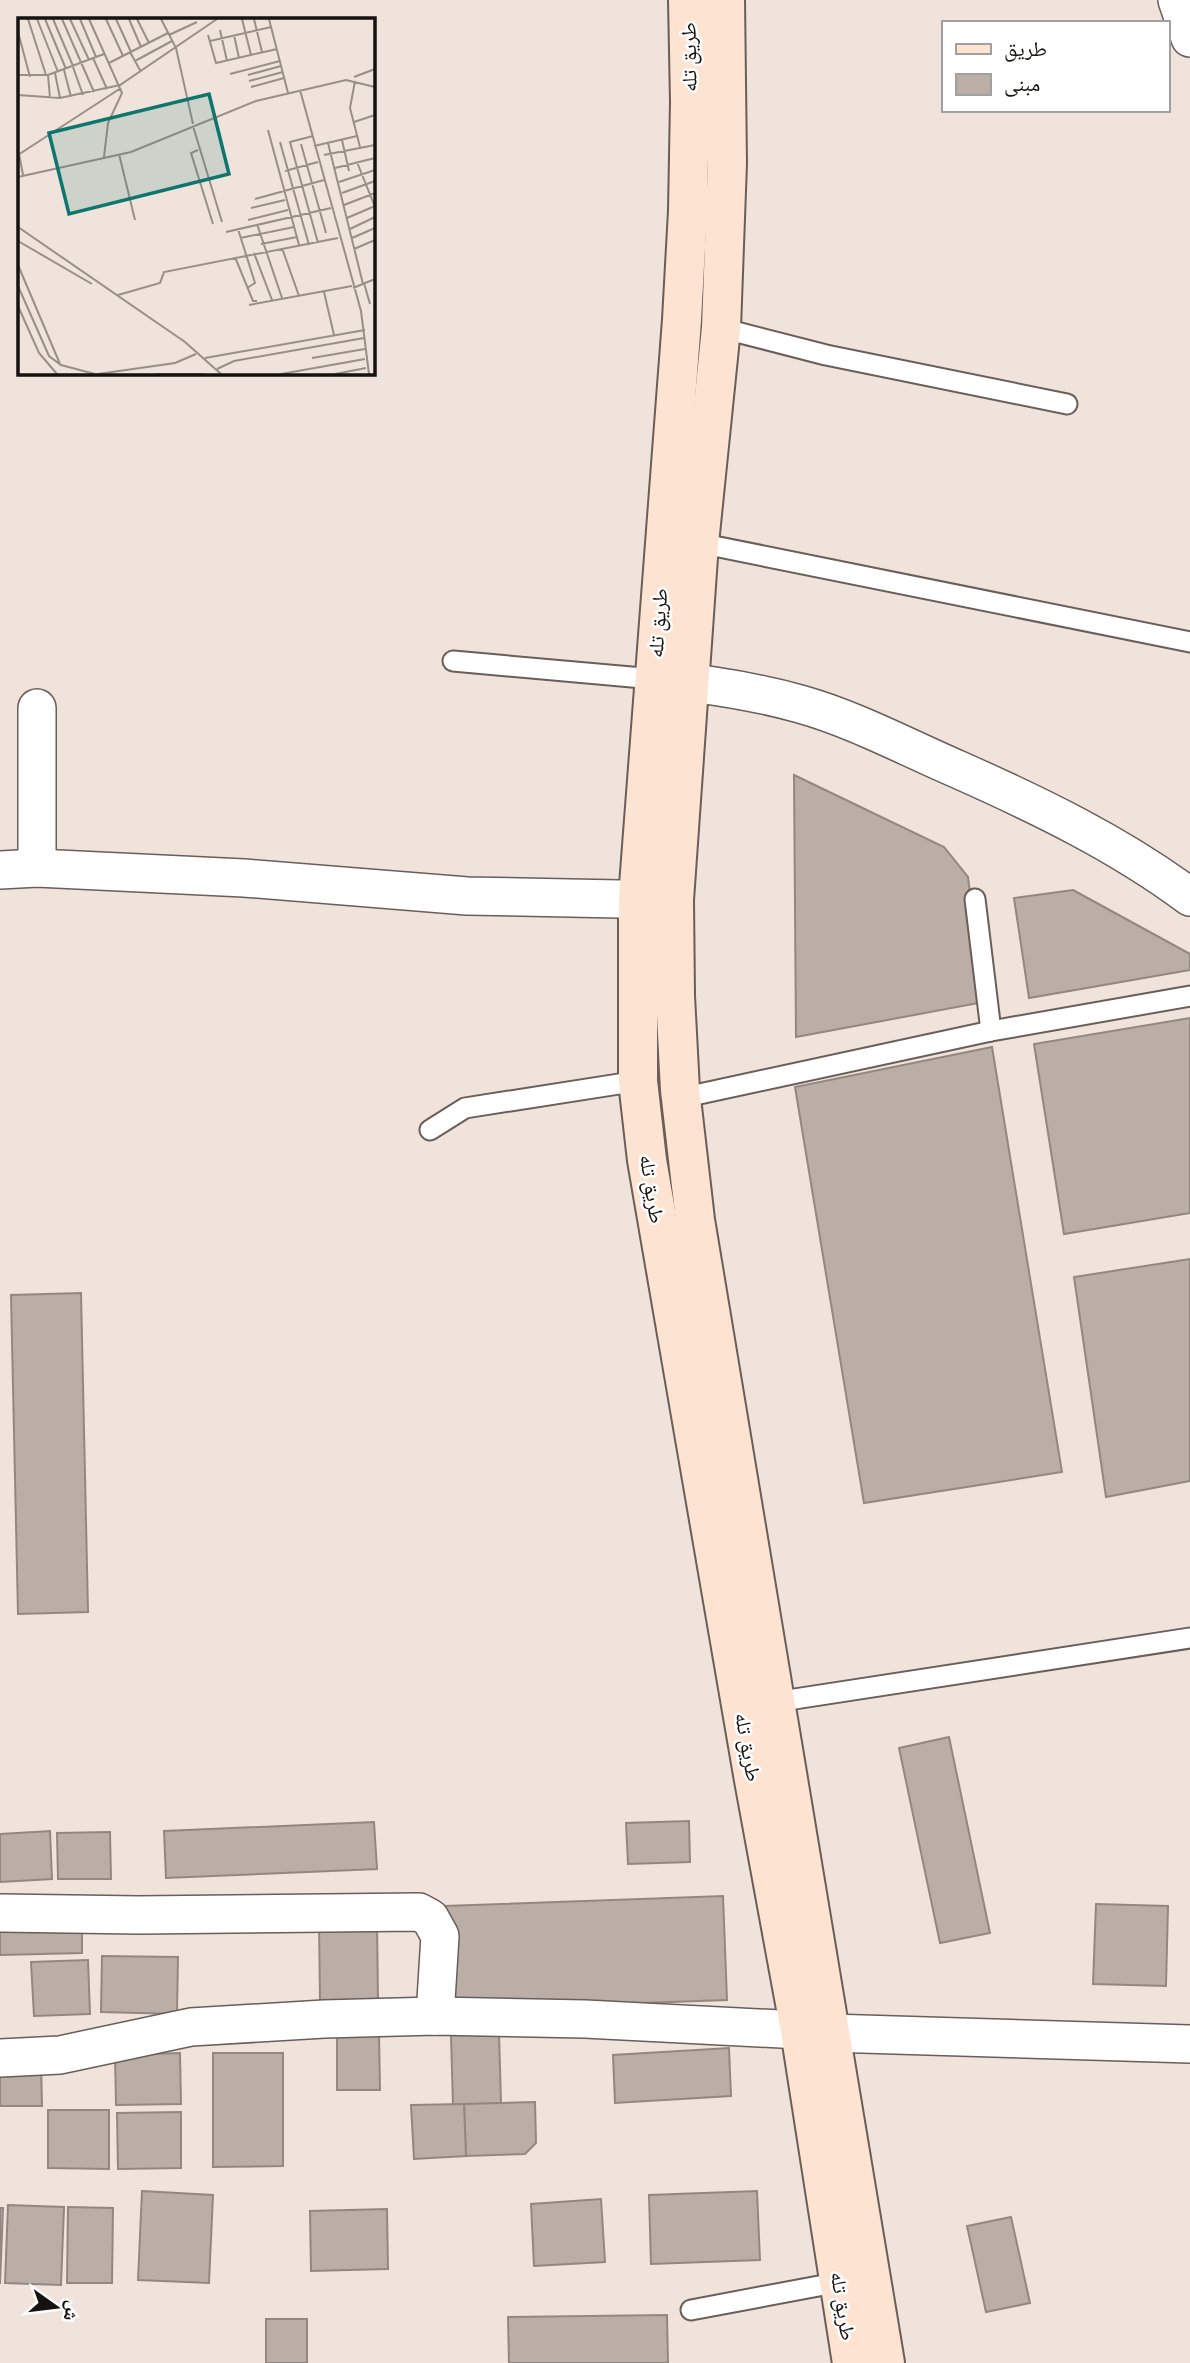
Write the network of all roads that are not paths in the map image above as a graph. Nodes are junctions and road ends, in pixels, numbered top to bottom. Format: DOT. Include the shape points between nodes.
graph roads {
  1 [pos="688,0"];
  2 [pos="725,0"];
  3 [pos="1177,0"];
  4 [pos="1190,38"];
  5 [pos="721,328"];
  6 [pos="1067,404"];
  7 [pos="698,543"];
  8 [pos="1190,642"];
  9 [pos="453,661"];
  10 [pos="671,680"];
  11 [pos="37,708"];
  12 [pos="37,868"];
  13 [pos="0,870"];
  14 [pos="1190,897"];
  15 [pos="975,899"];
  16 [pos="656,900"];
  17 [pos="1190,996"];
  18 [pos="991,1031"];
  19 [pos="639,1088"];
  20 [pos="680,1094"];
  21 [pos="430,1130"];
  22 [pos="1190,1637"];
  23 [pos="775,1702"];
  24 [pos="770,1776"];
  25 [pos="0,1913"];
  26 [pos="435,2016"];
  27 [pos="815,2031"];
  28 [pos="1190,2044"];
  29 [pos="0,2058"];
  30 [pos="840,2282"];
  31 [pos="691,2310"];
  32 [pos="852,2363"];
  33 [pos="885,2363"];
  1 -- 10 [label="main road, طريق تله" via="688,211"];
  2 -- 5 [label="main road, طريق تله" via="727,163"];
  3 -- 4 [label="street"];
  5 -- 6 [label="lane" via="826,355"];
  5 -- 7 [label="main road, طريق تله"];
  7 -- 8 [label="lane"];
  7 -- 10 [label="main road, طريق تله"];
  9 -- 10 [label="lane"];
  10 -- 14 [label="street" via="762,695 840,718 1031,801 1133,858"];
  10 -- 16 [label="main road, طريق تله"];
  11 -- 12 [label="street"];
  12 -- 13 [label="street"];
  12 -- 16 [label="street" via="467,896"];
  15 -- 18 [label="lane"];
  16 -- 19 [label="main road, طريق تله"];
  16 -- 20 [label="main road, طريق تله" via="675,996"];
  17 -- 18 [label="lane"];
  18 -- 20 [label="lane"];
  19 -- 20 [label="main road"];
  19 -- 21 [label="lane" via="466,1108"];
  19 -- 24 [label="main road, طريق تله" via="654,1199"];
  20 -- 23 [label="main road, طريق تله" via="695,1220"];
  22 -- 23 [label="lane"];
  23 -- 24 [label="main road, طريق تله"];
  24 -- 27 [label="main road, طريق تله"];
  25 -- 26 [label="street" via="419,1912 430,1918 440,1936"];
  26 -- 27 [label="street"];
  26 -- 29 [label="street" via="191,2027 60,2055"];
  27 -- 28 [label="street"];
  27 -- 30 [label="main road, طريق تله"];
  27 -- 33 [label="main road, طريق تله"];
  30 -- 31 [label="lane"];
  30 -- 32 [label="main road, طريق تله"];
}
